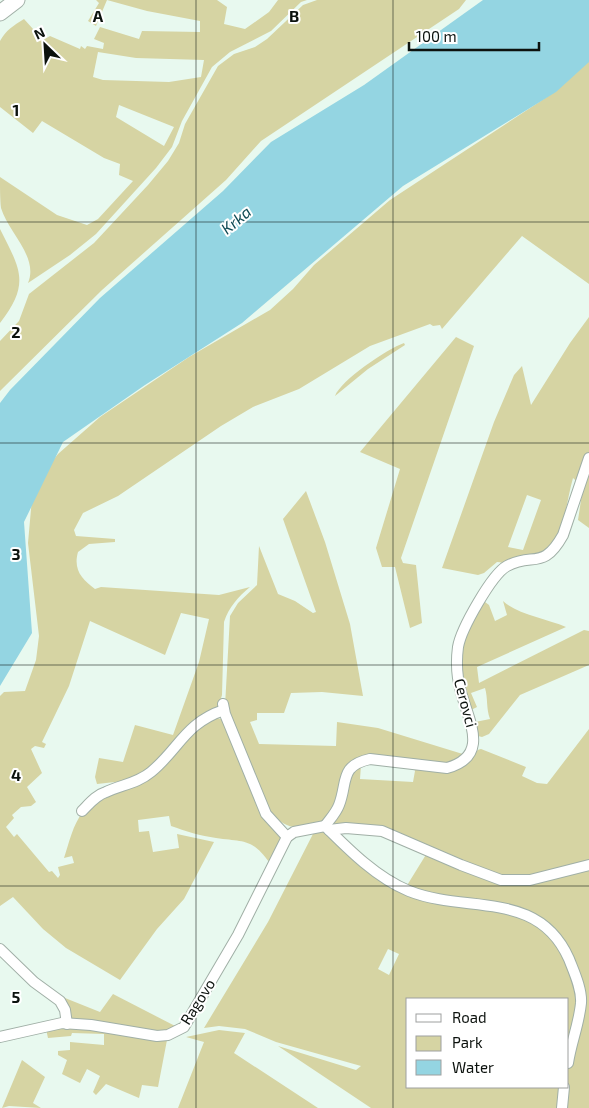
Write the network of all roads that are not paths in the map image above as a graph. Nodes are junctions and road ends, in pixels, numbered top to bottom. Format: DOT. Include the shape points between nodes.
graph roads {
  1 [pos="17,0"];
  2 [pos="0,13"];
  3 [pos="589,458"];
  4 [pos="82,811"];
  5 [pos="327,828"];
  6 [pos="287,837"];
  7 [pos="589,866"];
  8 [pos="0,949"];
  9 [pos="67,1024"];
  10 [pos="0,1037"];
  11 [pos="569,1058"];
  12 [pos="564,1088"];
  13 [pos="562,1108"];
  1 -- 2 [label="main road"];
  3 -- 5 [label="street, Cerovci" via="558,545 540,558 516,562 498,571 464,628 458,647 457,670 474,739 470,753 457,766 447,768 370,759 360,761 350,767 339,805"];
  4 -- 6 [label="street" via="104,792 138,781 152,772 192,728 224,707 266,814"];
  5 -- 6 [label="street" via="294,832"];
  5 -- 7 [label="street" via="382,831 501,880 530,880"];
  5 -- 11 [label="street" via="362,860 409,891 524,913 555,935 575,974 581,1001"];
  6 -- 9 [label="street, Ragovo" via="238,935 184,1027 168,1035 157,1036"];
  8 -- 9 [label="street" via="34,982 60,1001"];
  9 -- 10 [label="street, Ragovo" via="47,1024"];
  12 -- 13 [label="street"];
}
